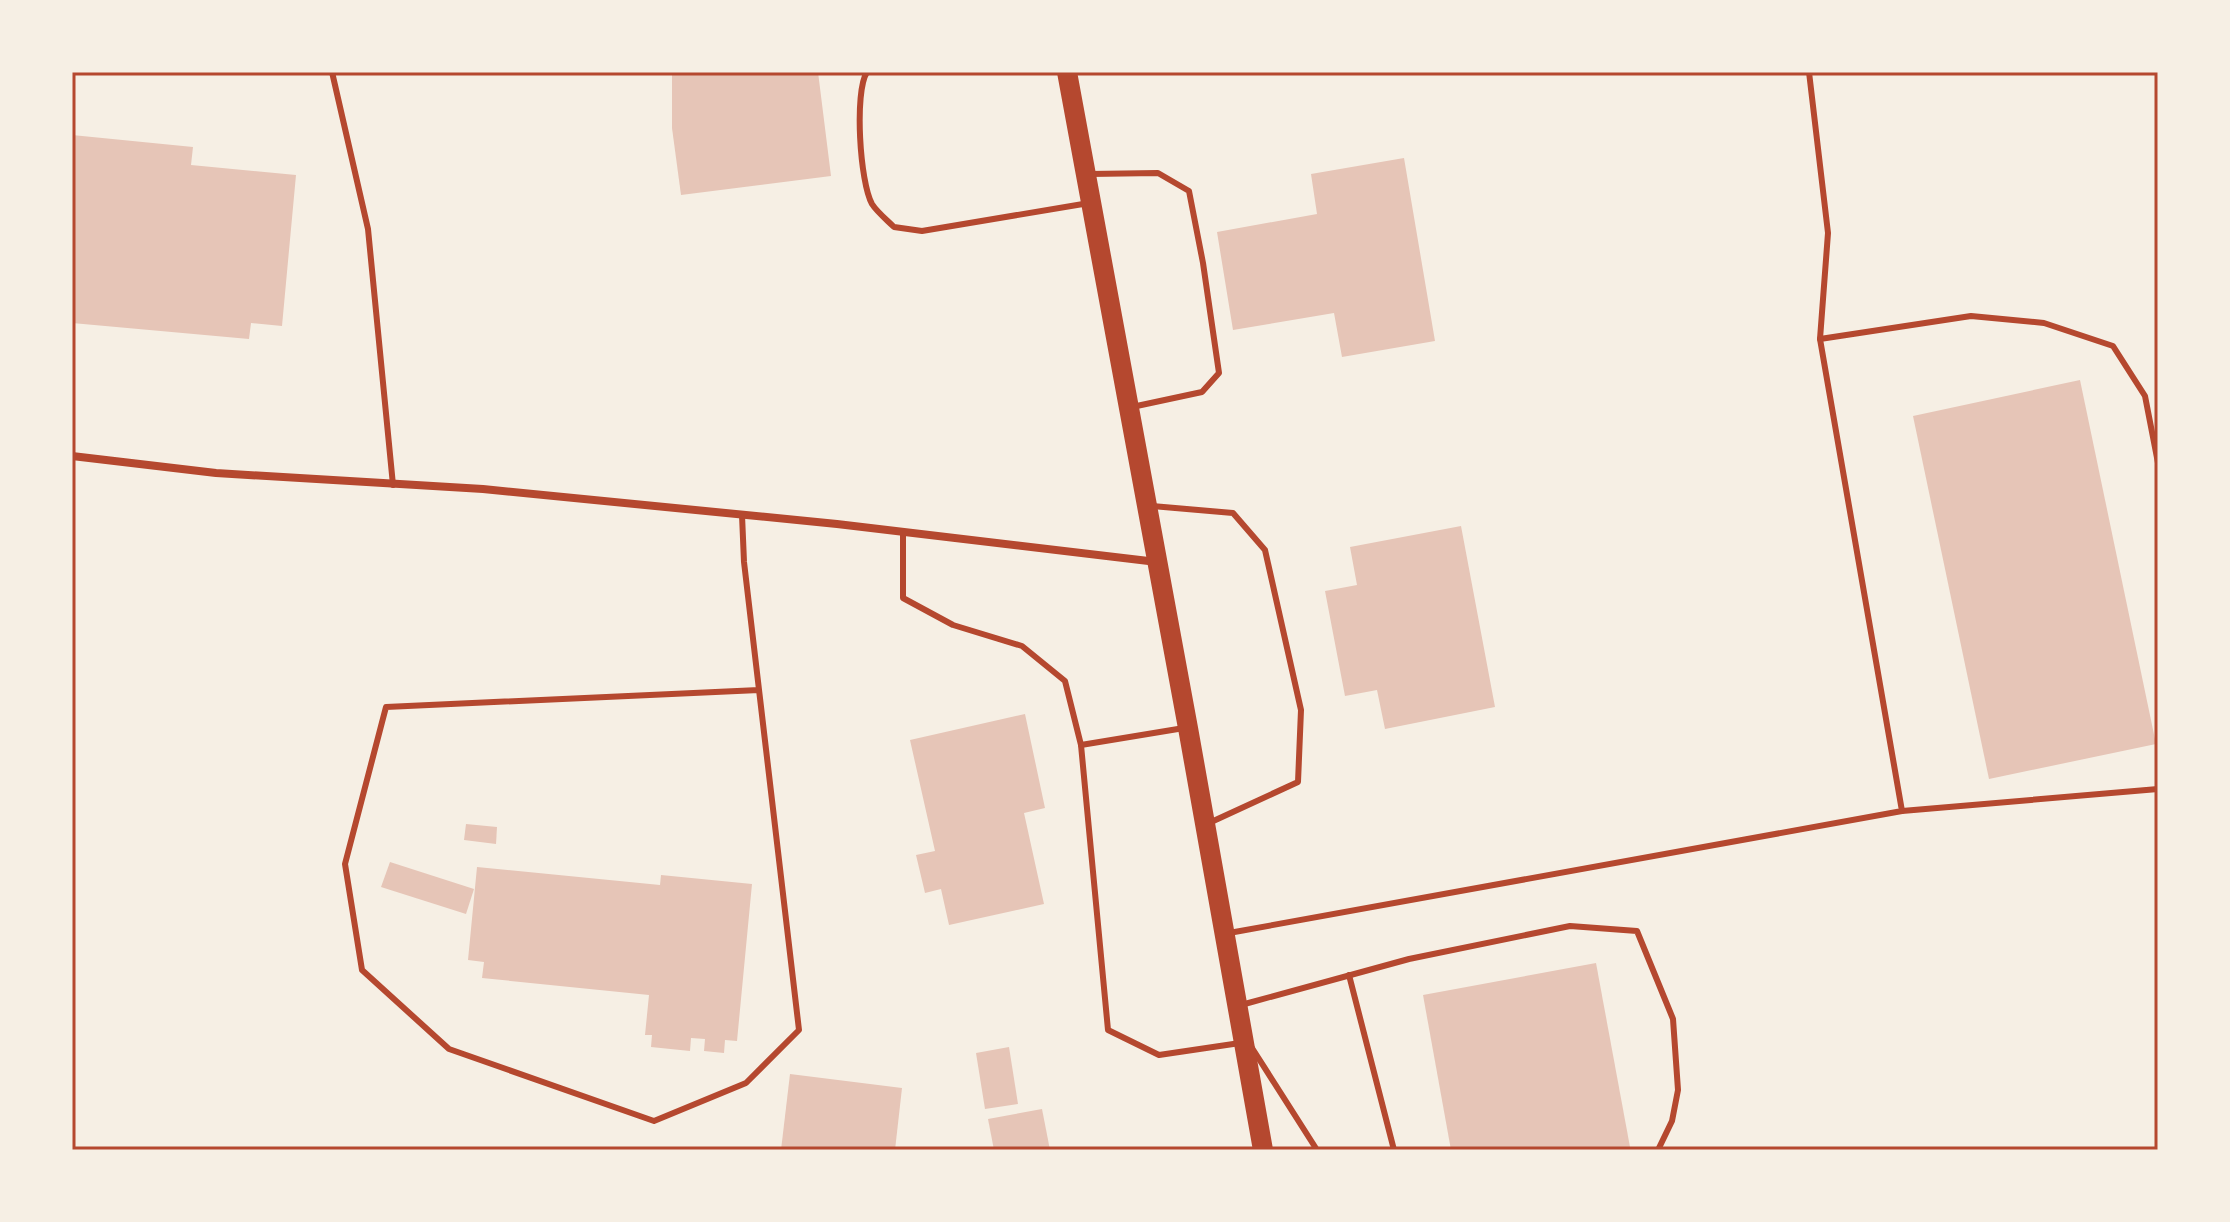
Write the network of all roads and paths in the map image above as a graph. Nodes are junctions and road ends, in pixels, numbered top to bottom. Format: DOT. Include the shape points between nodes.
graph roads {
  1 [pos="332,72"];
  2 [pos="867,72"];
  3 [pos="1067,72"];
  4 [pos="1809,72"];
  5 [pos="1086,174"];
  6 [pos="1090,202"];
  7 [pos="1820,339"];
  8 [pos="1129,408"];
  9 [pos="72,456"];
  10 [pos="2158,463"];
  11 [pos="393,485"];
  12 [pos="1148,505"];
  13 [pos="742,515"];
  14 [pos="903,532"];
  15 [pos="1158,562"];
  16 [pos="759,690"];
  17 [pos="1188,728"];
  18 [pos="1081,745"];
  19 [pos="2158,789"];
  20 [pos="1902,811"];
  21 [pos="1206,825"];
  22 [pos="1225,934"];
  23 [pos="1349,975"];
  24 [pos="1238,1006"];
  25 [pos="1243,1038"];
  26 [pos="1263,1150"];
  27 [pos="1317,1150"];
  28 [pos="1394,1150"];
  29 [pos="1658,1150"];
  1 -- 11 [label="lane" via="368,229"];
  2 -- 6 [label="lane" via="861,81 859,139 871,203 894,227 922,231"];
  3 -- 5 [label="main road"];
  4 -- 7 [label="lane" via="1828,233"];
  5 -- 6 [label="main road"];
  5 -- 8 [label="lane" via="1158,173 1189,191 1203,263 1219,373 1202,392"];
  6 -- 8 [label="main road"];
  7 -- 10 [label="lane" via="1971,316 2044,323 2113,346 2145,396"];
  7 -- 20 [label="lane"];
  8 -- 12 [label="main road"];
  9 -- 11 [label="street"];
  11 -- 13 [label="street"];
  12 -- 15 [label="main road"];
  12 -- 21 [label="lane" via="1233,513 1265,550 1301,710 1298,782"];
  13 -- 14 [label="street"];
  13 -- 16 [label="lane"];
  14 -- 15 [label="street"];
  14 -- 18 [label="lane" via="903,598 953,625 1022,646 1065,681"];
  15 -- 17 [label="main road"];
  16 -- 16 [label="lane" via="799,1030 746,1083 654,1121 449,1049 362,970 345,864 386,707"];
  17 -- 18 [label="lane"];
  17 -- 21 [label="main road"];
  18 -- 25 [label="lane" via="1108,1030 1159,1055"];
  19 -- 20 [label="lane"];
  20 -- 22 [label="lane"];
  21 -- 22 [label="main road"];
  22 -- 24 [label="main road"];
  23 -- 24 [label="lane"];
  23 -- 28 [label="lane"];
  23 -- 29 [label="lane" via="1570,926 1637,931 1673,1019 1678,1090 1672,1121"];
  24 -- 25 [label="main road"];
  25 -- 26 [label="main road"];
  25 -- 27 [label="lane"];
}
